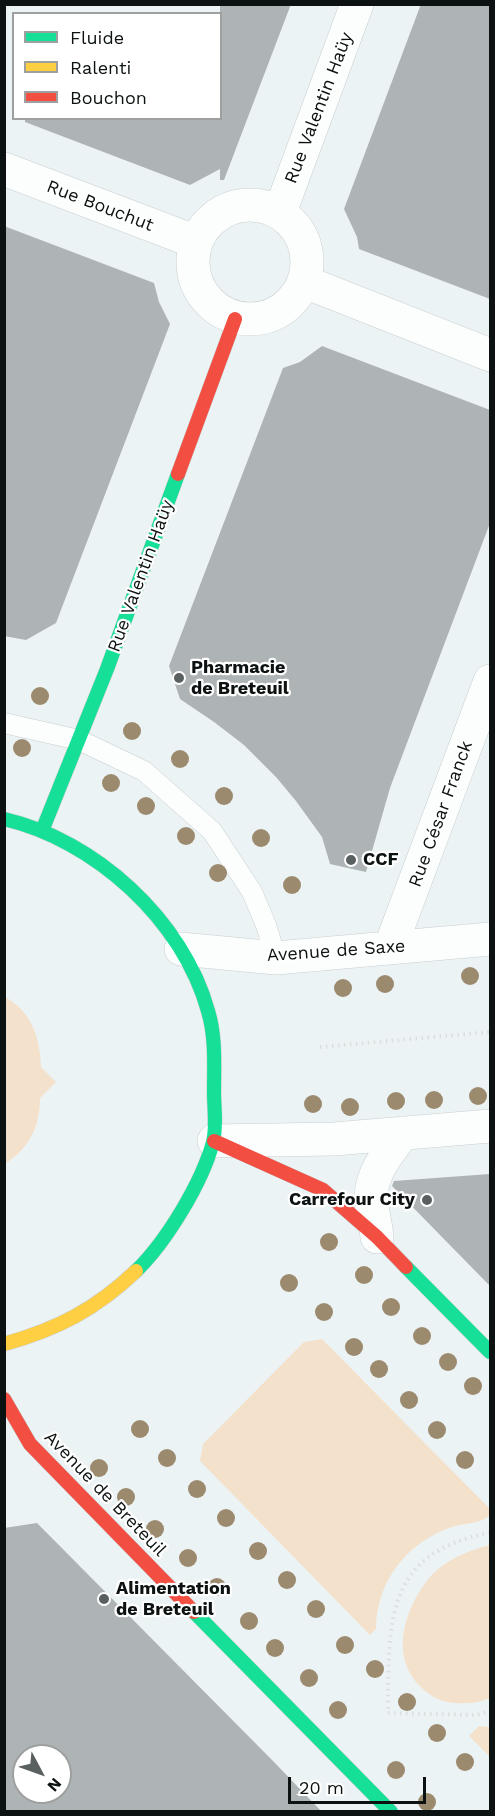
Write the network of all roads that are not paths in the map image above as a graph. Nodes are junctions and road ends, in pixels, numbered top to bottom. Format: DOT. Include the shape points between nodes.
graph roads {
  1 [pos="357,4"];
  2 [pos="4,169"];
  3 [pos="280,212"];
  4 [pos="196,242"];
  5 [pos="305,282"];
  6 [pos="235,319"];
  7 [pos="490,355"];
  8 [pos="490,681"];
  9 [pos="4,723"];
  10 [pos="79,740"];
  11 [pos="4,819"];
  12 [pos="42,831"];
  13 [pos="490,939"];
  14 [pos="390,948"];
  15 [pos="181,949"];
  16 [pos="276,958"];
  17 [pos="490,1126"];
  18 [pos="403,1134"];
  19 [pos="214,1141"];
  20 [pos="378,1237"];
  21 [pos="4,1344"];
  22 [pos="490,1352"];
  23 [pos="4,1399"];
  24 [pos="391,1812"];
  1 -- 3 [label="street, Rue Valentin Haüy"];
  2 -- 4 [label="street, Rue Bouchut"];
  3 -- 4 [label="street" via="261,205 226,209 209,221"];
  3 -- 5 [label="street" via="297,228 306,246"];
  4 -- 6 [label="street" via="192,262 199,290 212,305"];
  5 -- 6 [label="street" via="290,304 273,315"];
  5 -- 7 [label="street"];
  6 -- 10 [label="street, Rue Valentin Haüy"];
  8 -- 14 [label="street, Rue César Franck"];
  9 -- 10 [label="lane"];
  10 -- 12 [label="street, Rue Valentin Haüy"];
  10 -- 16 [label="lane" via="144,771 212,831 252,892"];
  11 -- 12 [label="street"];
  12 -- 15 [label="street" via="84,851 122,878"];
  13 -- 14 [label="street, Avenue de Saxe"];
  14 -- 16 [label="street, Avenue de Saxe"];
  15 -- 16 [label="street, Avenue de Saxe"];
  15 -- 19 [label="street" via="205,1001 215,1046"];
  17 -- 18 [label="street"];
  18 -- 19 [label="street"];
  18 -- 20 [label="street" via="374,1178 371,1196"];
  19 -- 20 [label="street" via="323,1190"];
  19 -- 21 [label="street" via="182,1212 153,1254 117,1291 74,1319"];
  20 -- 22 [label="street"];
  23 -- 24 [label="street, Avenue de Breteuil" via="30,1444 57,1473"];
}
